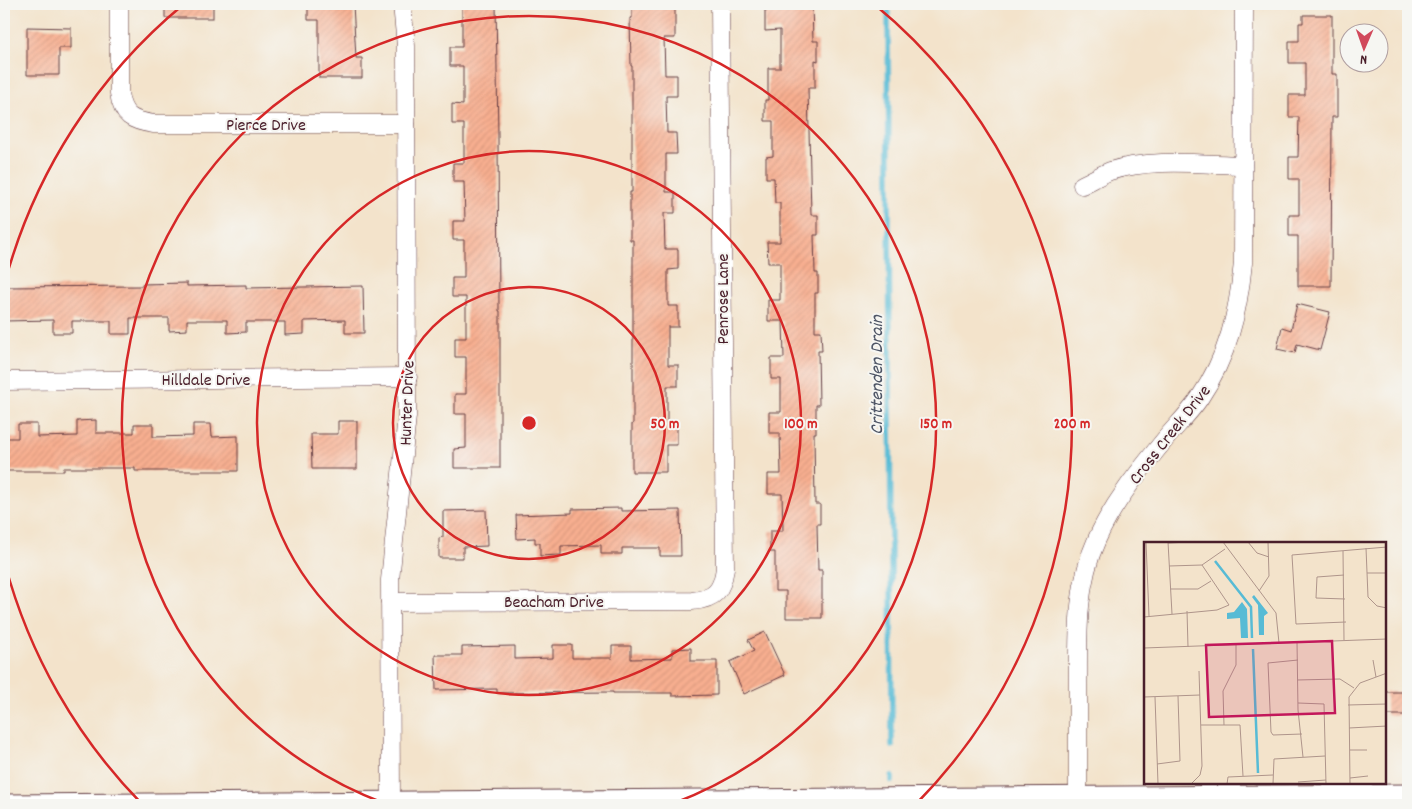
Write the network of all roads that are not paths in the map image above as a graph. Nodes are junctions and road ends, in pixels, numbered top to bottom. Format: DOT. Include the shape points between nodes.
graph roads {
  1 [pos="119,4"];
  2 [pos="402,4"];
  3 [pos="720,4"];
  4 [pos="1244,4"];
  5 [pos="406,124"];
  6 [pos="1243,165"];
  7 [pos="1082,185"];
  8 [pos="408,377"];
  9 [pos="4,380"];
  10 [pos="717,592"];
  11 [pos="390,602"];
  12 [pos="1408,795"];
  13 [pos="1078,798"];
  14 [pos="391,802"];
  15 [pos="600,803"];
  16 [pos="4,805"];
  1 -- 5 [label="street, Pierce Drive" via="120,104 128,116 141,122"];
  2 -- 5 [label="street, Hunter Drive" via="406,46"];
  3 -- 10 [label="street, Penrose Lane" via="725,568"];
  4 -- 6 [label="street, Cross Creek Drive"];
  5 -- 8 [label="street, Hunter Drive"];
  6 -- 7 [label="street" via="1151,163 1108,172"];
  6 -- 13 [label="street, Cross Creek Drive" via="1243,263 1234,321 1225,348 1198,400 1144,464 1108,515 1086,569 1078,626"];
  8 -- 9 [label="street, Hilldale Drive"];
  8 -- 11 [label="street, Hunter Drive"];
  10 -- 11 [label="street, Beacham Drive" via="704,600 692,601"];
  11 -- 14 [label="street, Hunter Drive"];
  12 -- 13 [label="street"];
  13 -- 15 [label="street"];
  14 -- 15 [label="street"];
  14 -- 16 [label="street"];
}
